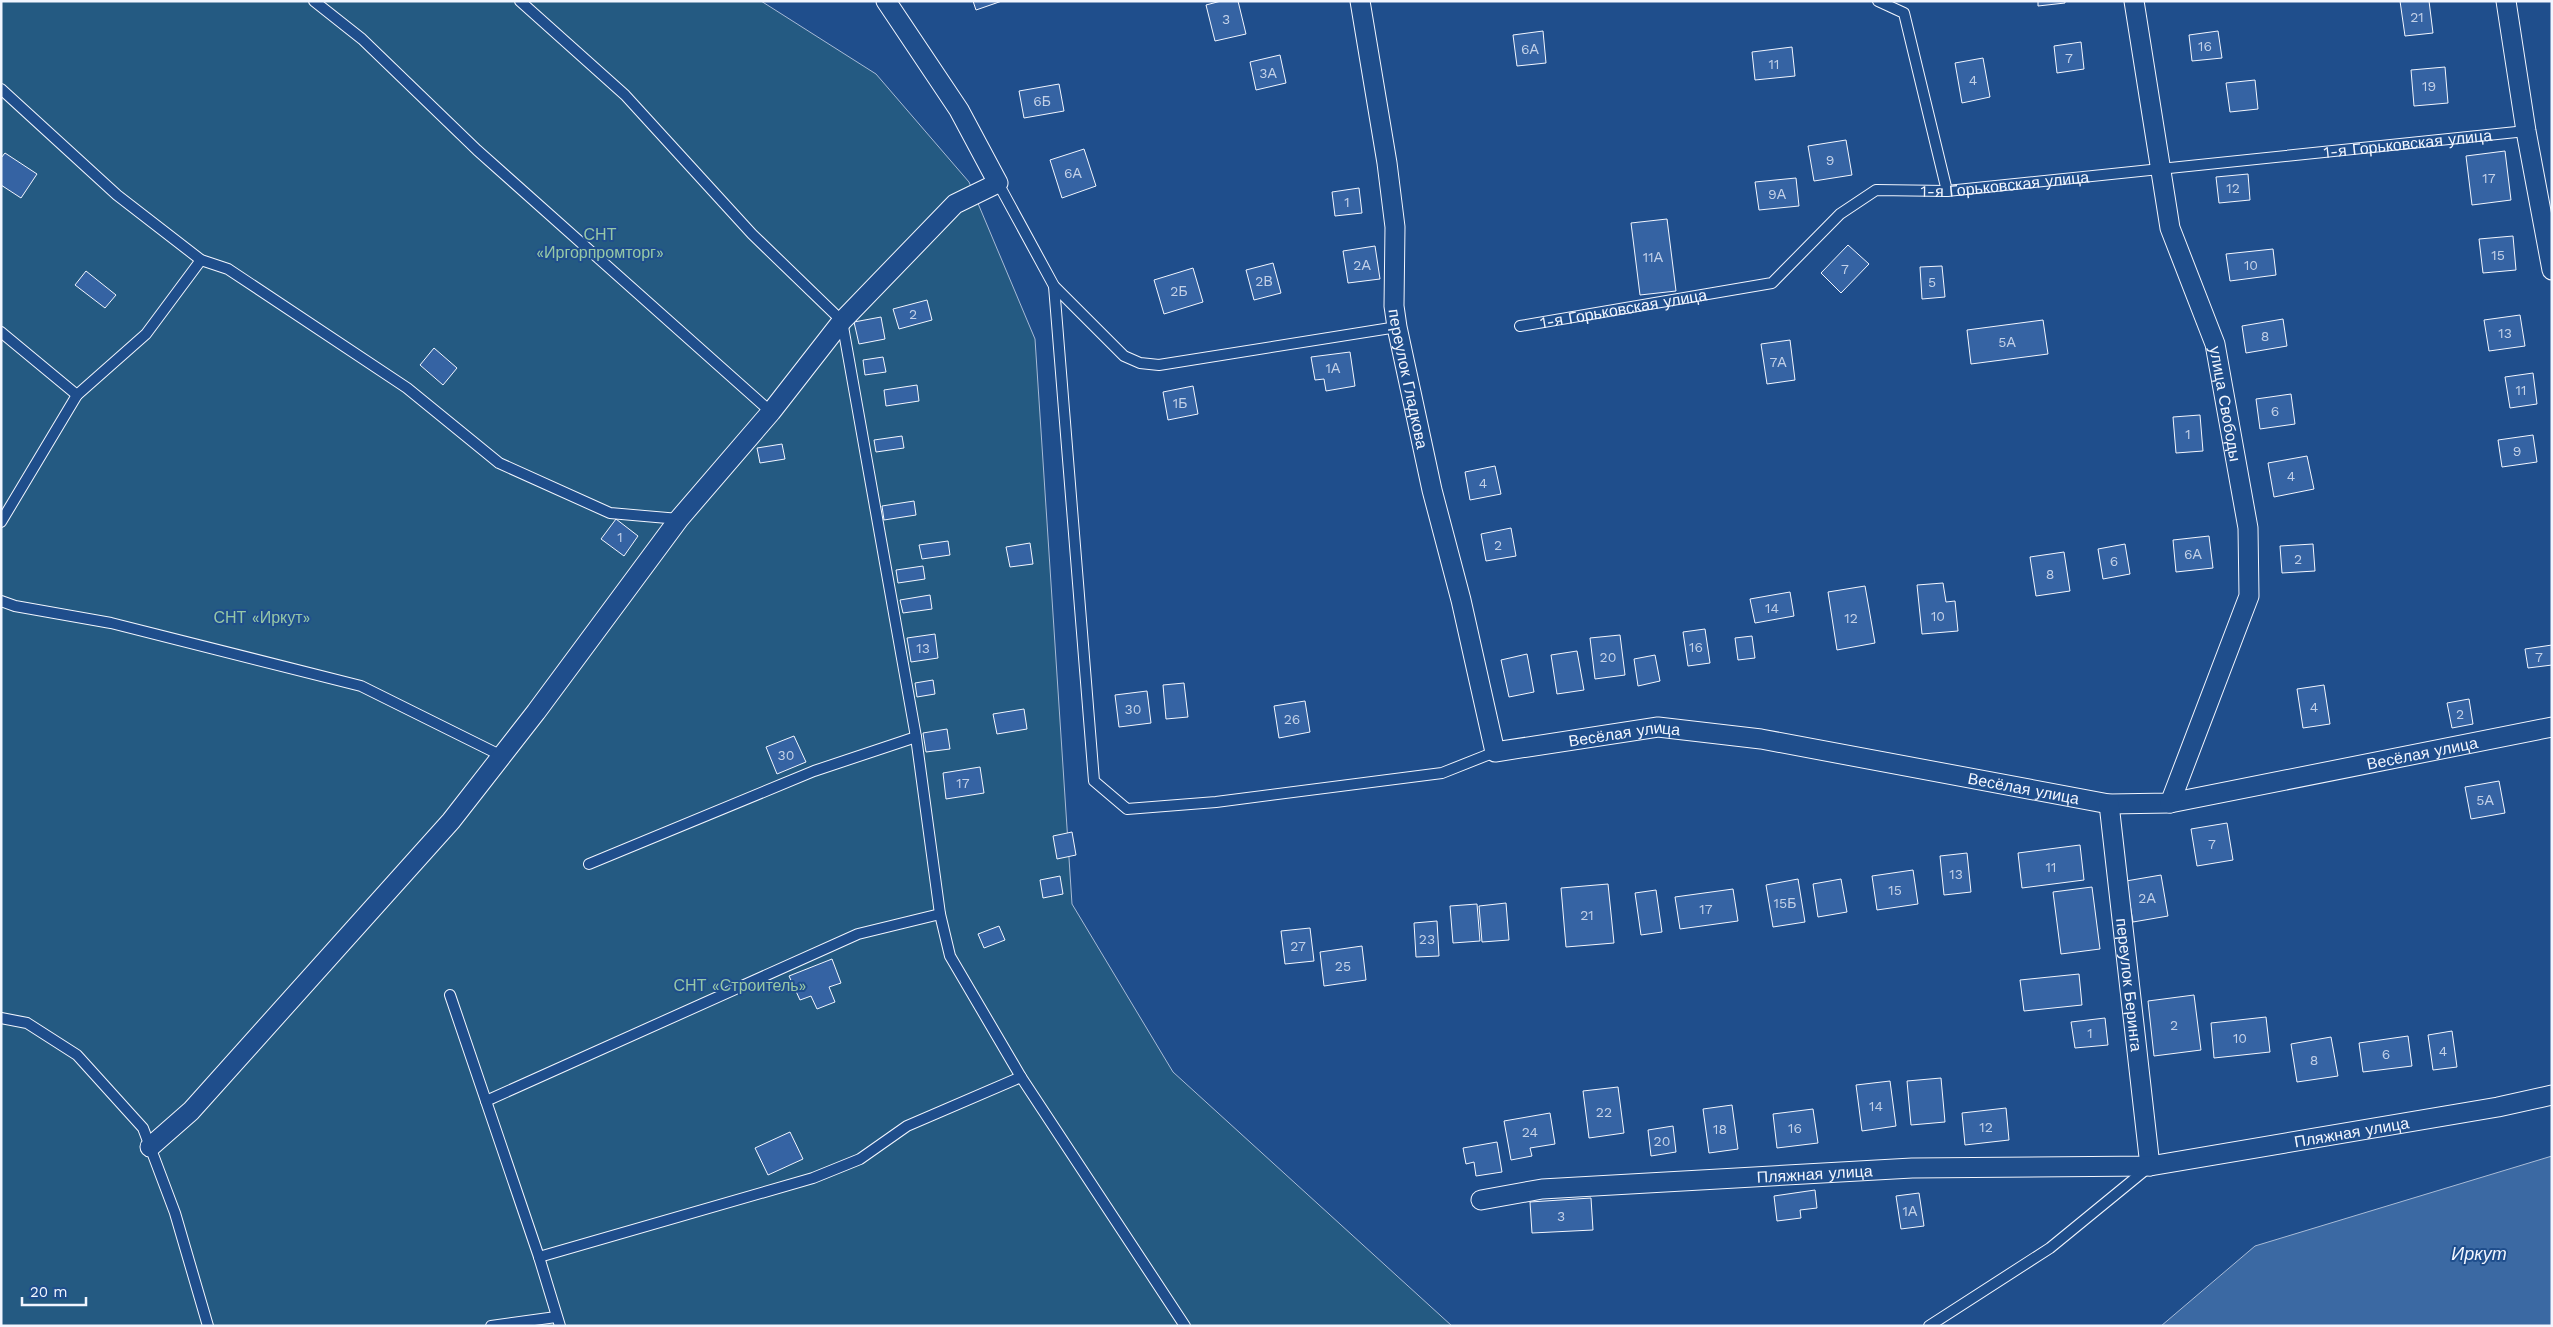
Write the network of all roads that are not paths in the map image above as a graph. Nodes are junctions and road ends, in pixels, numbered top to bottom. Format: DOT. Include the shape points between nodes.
graph roads {
  1 [pos="314,1"];
  2 [pos="520,1"];
  3 [pos="886,1"];
  4 [pos="1360,1"];
  5 [pos="1878,1"];
  6 [pos="2134,1"];
  7 [pos="2506,1"];
  8 [pos="1,89"];
  9 [pos="2526,131"];
  10 [pos="2160,169"];
  11 [pos="998,183"];
  12 [pos="1946,191"];
  13 [pos="201,260"];
  14 [pos="2552,270"];
  15 [pos="1054,286"];
  16 [pos="842,321"];
  17 [pos="1397,326"];
  18 [pos="1520,326"];
  19 [pos="1,332"];
  20 [pos="77,395"];
  21 [pos="771,412"];
  22 [pos="678,519"];
  23 [pos="1,522"];
  24 [pos="1,601"];
  25 [pos="2552,727"];
  26 [pos="916,737"];
  27 [pos="1495,752"];
  28 [pos="502,756"];
  29 [pos="2170,803"];
  30 [pos="2109,804"];
  31 [pos="590,864"];
  32 [pos="940,914"];
  33 [pos="450,995"];
  34 [pos="1,1018"];
  35 [pos="1021,1077"];
  36 [pos="2552,1095"];
  37 [pos="486,1101"];
  38 [pos="150,1147"];
  39 [pos="2150,1166"];
  40 [pos="1480,1200"];
  41 [pos="539,1257"];
  42 [pos="558,1321"];
  43 [pos="208,1326"];
  44 [pos="491,1326"];
  45 [pos="1185,1326"];
  46 [pos="1929,1326"];
  1 -- 21 [label="lane" via="362,39 477,150"];
  2 -- 16 [label="lane" via="625,95 752,234"];
  3 -- 11 [label="street" via="959,110"];
  4 -- 17 [label="street, переулок Гладкова" via="1395,228 1394,306"];
  5 -- 12 [label="lane" via="1904,13"];
  6 -- 10 [label="street, улица Свободы"];
  7 -- 9 [label="street"];
  8 -- 13 [label="lane" via="117,195"];
  9 -- 10 [label="lane, 1-я Горьковская улица"];
  9 -- 14 [label="street"];
  10 -- 12 [label="lane, 1-я Горьковская улица"];
  10 -- 29 [label="street, улица Свободы" via="2170,228 2215,344 2248,538 2249,596"];
  11 -- 15 [label="lane"];
  11 -- 16 [label="street" via="955,204"];
  12 -- 18 [label="lane, 1-я Горьковская улица" via="1876,190 1840,214 1772,283"];
  13 -- 20 [label="lane" via="146,334"];
  13 -- 22 [label="lane" via="228,269 407,388 499,463 610,513"];
  15 -- 17 [label="lane" via="1124,356 1140,364 1159,365"];
  15 -- 27 [label="lane" via="1094,781 1127,809 1216,802 1442,773"];
  16 -- 21 [label="street"];
  16 -- 26 [label="lane"];
  17 -- 27 [label="street, переулок Гладкова" via="1432,490"];
  19 -- 20 [label="lane"];
  20 -- 23 [label="lane"];
  21 -- 22 [label="street"];
  22 -- 28 [label="street"];
  24 -- 28 [label="lane" via="111,623 361,686"];
  25 -- 29 [label="street, Весёлая улица"];
  26 -- 31 [label="lane" via="814,771"];
  26 -- 32 [label="lane"];
  27 -- 30 [label="street, Весёлая улица" via="1658,727 1761,739"];
  28 -- 38 [label="street" via="451,821 191,1111"];
  29 -- 30 [label="street, Весёлая улица"];
  30 -- 39 [label="street, переулок Беринга"];
  32 -- 35 [label="lane" via="950,956"];
  32 -- 37 [label="lane" via="858,934"];
  33 -- 37 [label="lane"];
  34 -- 38 [label="lane" via="27,1023 76,1055 143,1128"];
  35 -- 41 [label="lane" via="907,1126 860,1158 813,1178"];
  35 -- 45 [label="lane"];
  36 -- 39 [label="street, Пляжная улица"];
  37 -- 41 [label="lane"];
  38 -- 43 [label="lane" via="175,1213"];
  39 -- 40 [label="street, Пляжная улица" via="1912,1168 1542,1189"];
  39 -- 46 [label="lane, Пляжная улица" via="2050,1248"];
  41 -- 42 [label="lane"];
  42 -- 44 [label="lane"];
}
